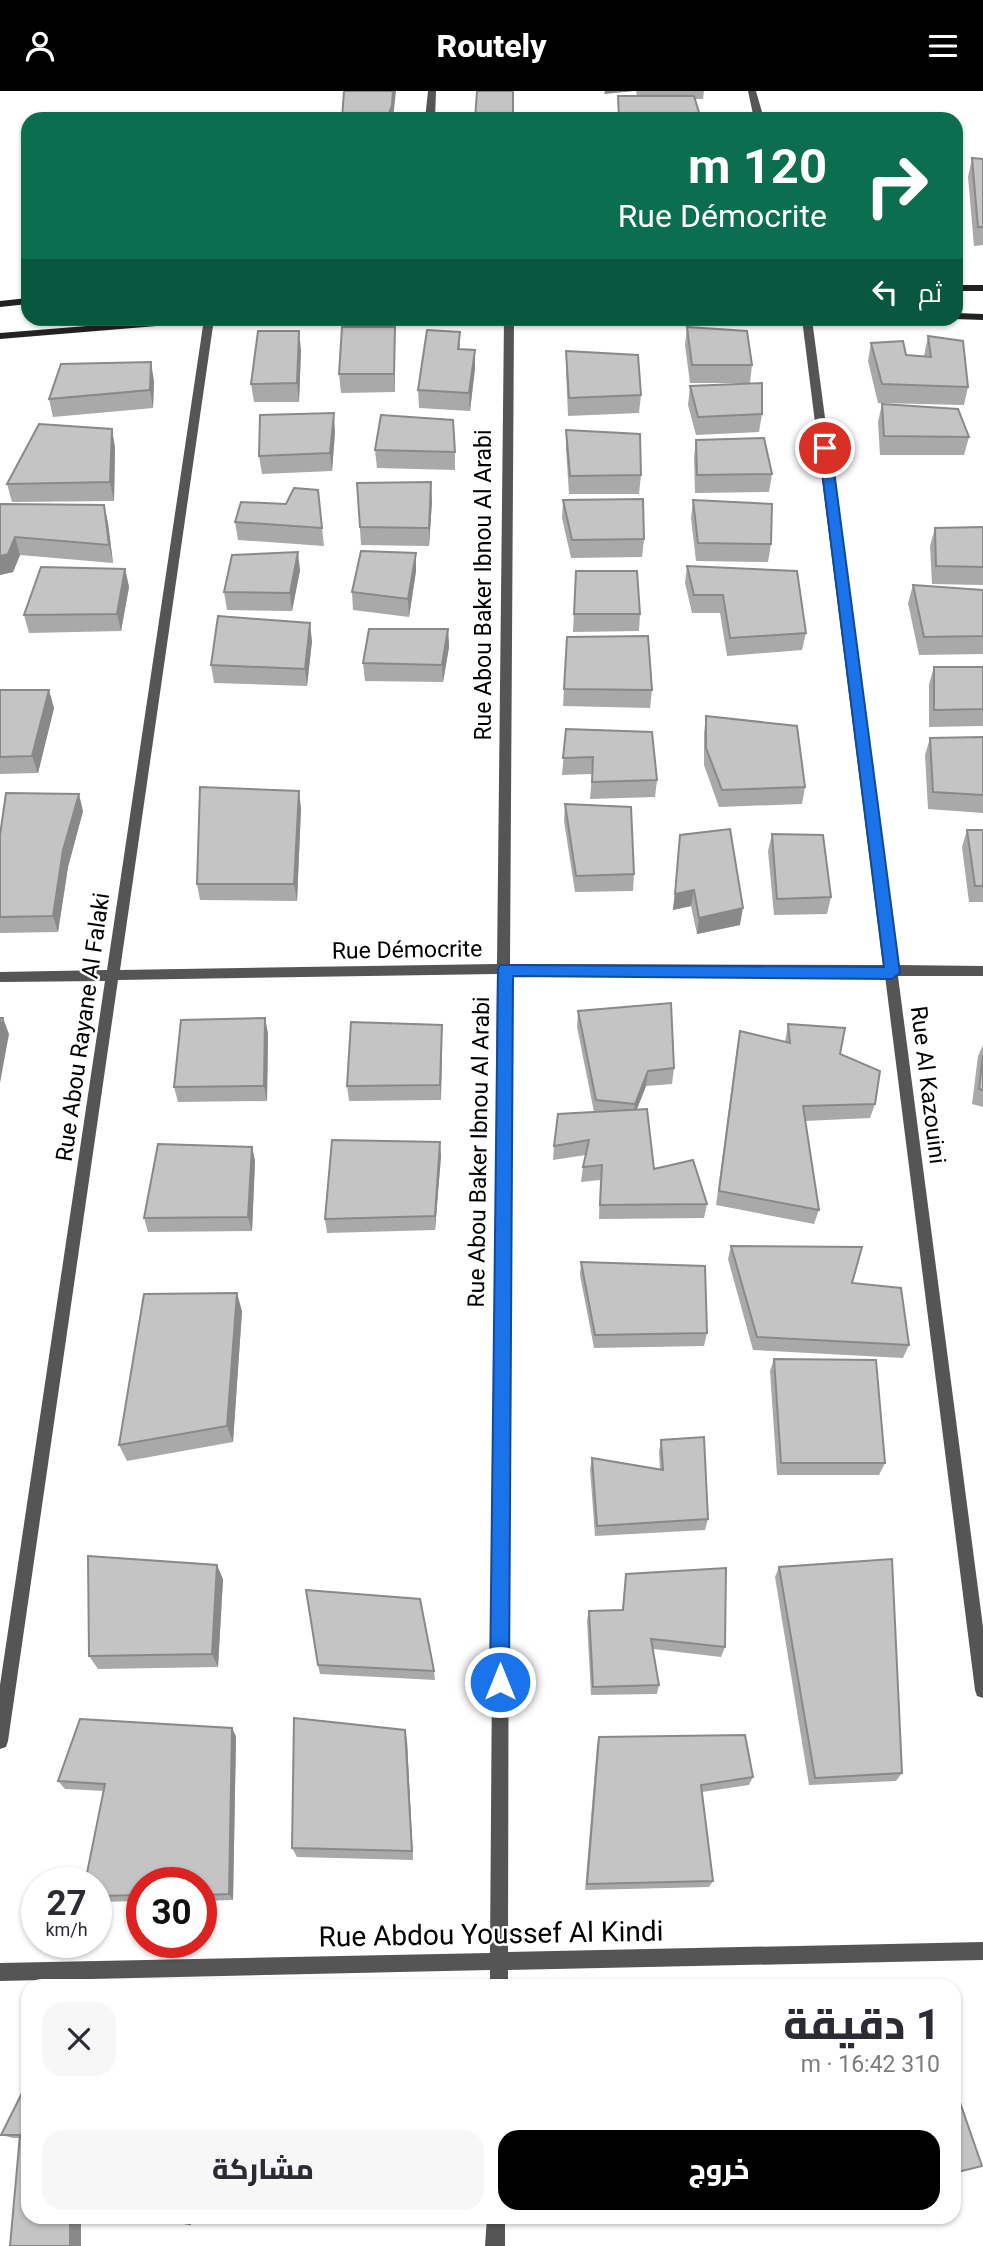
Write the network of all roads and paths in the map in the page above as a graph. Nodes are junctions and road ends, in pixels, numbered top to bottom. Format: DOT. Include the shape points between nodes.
graph roads {
  1 [pos="432,91"];
  2 [pos="752,91"];
  3 [pos="430,112"];
  4 [pos="757,112"];
  5 [pos="963,288"];
  6 [pos="983,288"];
  7 [pos="21,302"];
  8 [pos="0,304"];
  9 [pos="963,316"];
  10 [pos="983,317"];
  11 [pos="122,326"];
  12 [pos="206,326"];
  13 [pos="509,326"];
  14 [pos="808,326"];
  15 [pos="0,336"];
  16 [pos="505,969"];
  17 [pos="983,971"];
  18 [pos="892,973"];
  19 [pos="112,976"];
  20 [pos="0,978"];
  21 [pos="983,1691"];
  22 [pos="0,1741"];
  23 [pos="983,1951"];
  24 [pos="500,1959"];
  25 [pos="0,1972"];
  26 [pos="499,1979"];
  27 [pos="496,2224"];
  28 [pos="495,2246"];
  1 -- 3 [label="street"];
  2 -- 4 [label="street"];
  5 -- 6 [label="main road"];
  7 -- 8 [label="main road"];
  9 -- 10 [label="main road"];
  11 -- 15 [label="main road"];
  12 -- 19 [label="street, Rue Abou Rayane Al Falaki"];
  13 -- 16 [label="street, Rue Abou Baker Ibnou Al Arabi"];
  14 -- 18 [label="street, Rue Al Kazouini"];
  16 -- 18 [label="street, Rue Démocrite"];
  16 -- 19 [label="street, Rue Démocrite"];
  16 -- 24 [label="street, Rue Abou Baker Ibnou Al Arabi"];
  17 -- 18 [label="street, Rue Démocrite"];
  18 -- 21 [label="street, Rue Al Kazouini"];
  19 -- 20 [label="street, Rue Démocrite"];
  19 -- 22 [label="street, Rue Abou Rayane Al Falaki"];
  23 -- 24 [label="street, Rue Abdou Youssef Al Kindi"];
  24 -- 25 [label="street, Rue Abdou Youssef Al Kindi"];
  24 -- 26 [label="street, Rue Abou Baker Ibnou Al Arabi"];
  27 -- 28 [label="street"];
}
